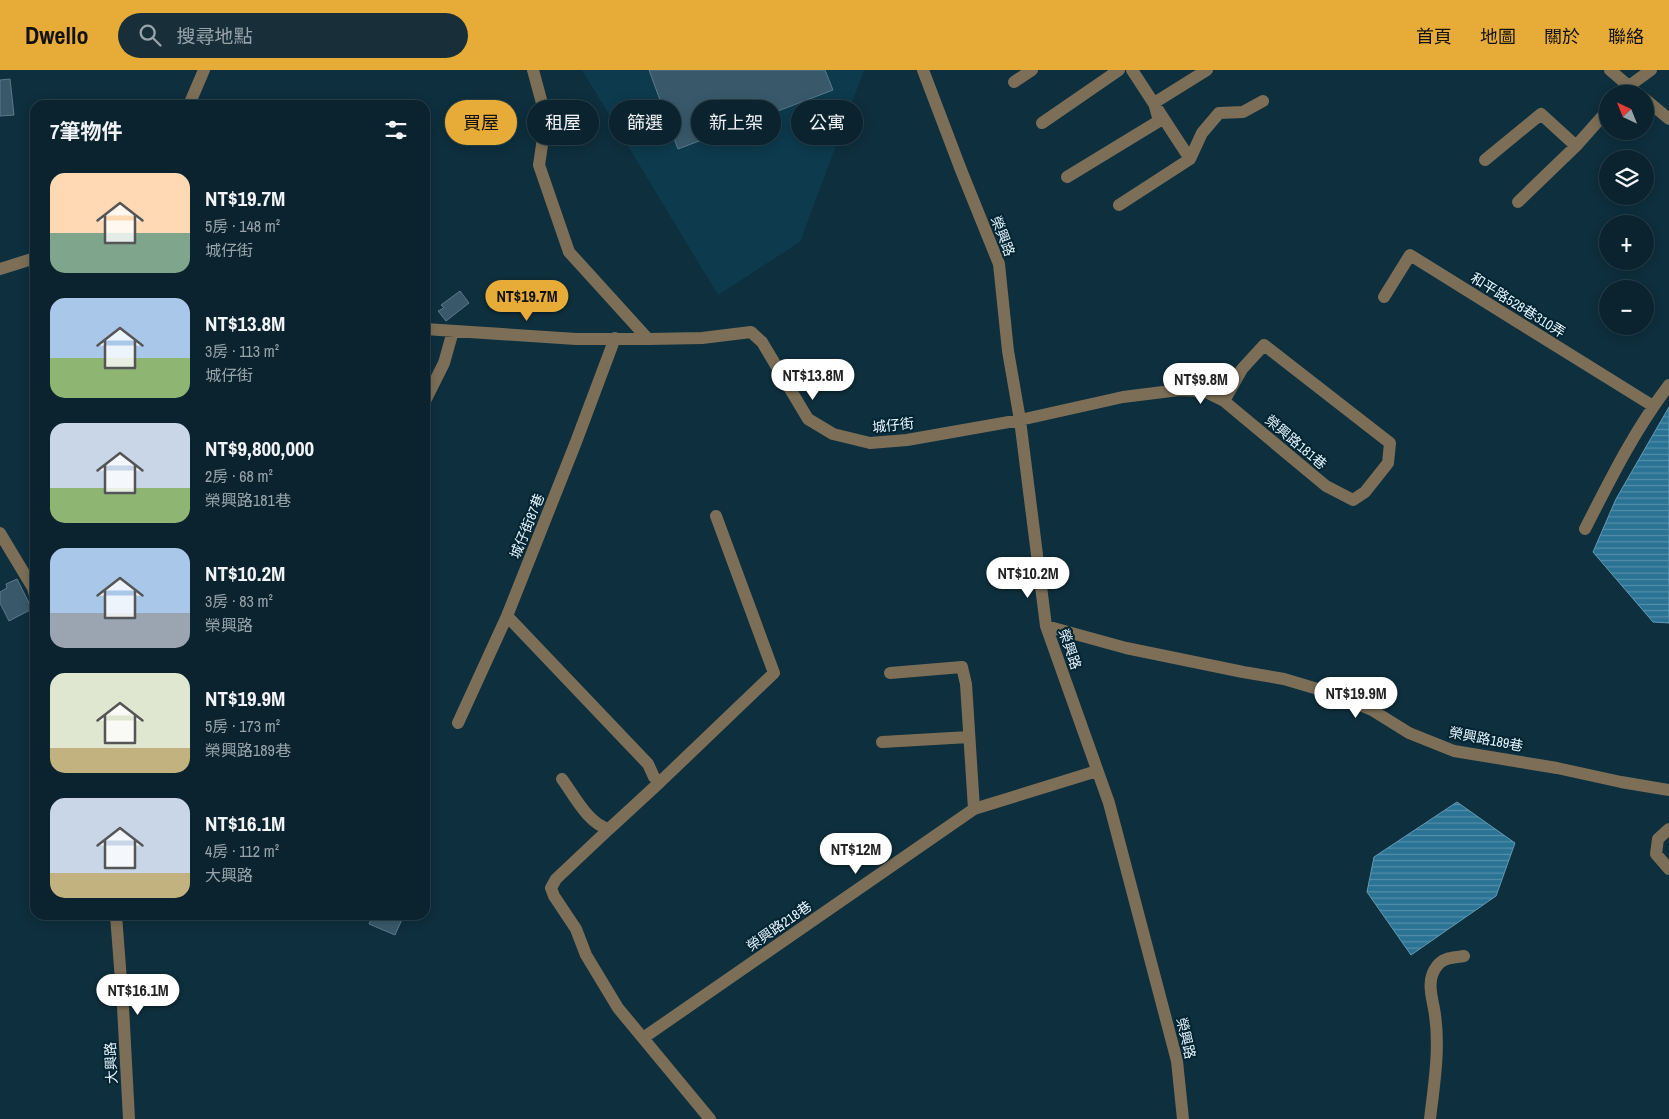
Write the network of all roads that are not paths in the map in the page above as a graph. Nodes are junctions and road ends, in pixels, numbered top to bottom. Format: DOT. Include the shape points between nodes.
graph roads {
  1 [pos="204,70"];
  2 [pos="532,70"];
  3 [pos="924,70"];
  4 [pos="1032,70"];
  5 [pos="1119,70"];
  6 [pos="1132,70"];
  7 [pos="1207,70"];
  8 [pos="1610,70"];
  9 [pos="1651,70"];
  10 [pos="1014,82"];
  11 [pos="1624,85"];
  12 [pos="1636,85"];
  13 [pos="190,100"];
  14 [pos="1263,101"];
  15 [pos="1154,104"];
  16 [pos="1654,106"];
  17 [pos="1669,119"];
  18 [pos="1599,120"];
  19 [pos="1042,123"];
  20 [pos="1576,146"];
  21 [pos="1190,159"];
  22 [pos="1486,160"];
  23 [pos="1067,177"];
  24 [pos="1518,202"];
  25 [pos="1119,205"];
  26 [pos="30,260"];
  27 [pos="0,269"];
  28 [pos="1384,297"];
  29 [pos="430,329"];
  30 [pos="453,331"];
  31 [pos="633,339"];
  32 [pos="1669,385"];
  33 [pos="430,391"];
  34 [pos="1224,401"];
  35 [pos="1653,406"];
  36 [pos="1020,420"];
  37 [pos="716,516"];
  38 [pos="1585,529"];
  39 [pos="0,533"];
  40 [pos="30,583"];
  41 [pos="507,616"];
  42 [pos="1046,626"];
  43 [pos="890,673"];
  44 [pos="458,723"];
  45 [pos="970,737"];
  46 [pos="882,742"];
  47 [pos="1097,771"];
  48 [pos="562,779"];
  49 [pos="660,782"];
  50 [pos="1669,790"];
  51 [pos="974,809"];
  52 [pos="609,828"];
  53 [pos="1669,829"];
  54 [pos="1669,869"];
  55 [pos="116,920"];
  56 [pos="1464,956"];
  57 [pos="643,1038"];
  58 [pos="130,1119"];
  59 [pos="710,1119"];
  60 [pos="1183,1119"];
  61 [pos="1430,1119"];
  1 -- 13 [label="street"];
  2 -- 31 [label="street" via="546,118 539,165 569,252"];
  3 -- 36 [label="street, 榮興路" via="999,264 1008,351"];
  4 -- 10 [label="street"];
  5 -- 19 [label="street"];
  6 -- 15 [label="street"];
  7 -- 15 [label="street"];
  8 -- 11 [label="street"];
  9 -- 12 [label="street"];
  14 -- 21 [label="street" via="1244,112 1219,113 1202,133"];
  15 -- 21 [label="street"];
  15 -- 23 [label="street" via="1159,120"];
  16 -- 17 [label="street"];
  18 -- 20 [label="street"];
  20 -- 22 [label="street" via="1541,114"];
  20 -- 24 [label="street"];
  21 -- 25 [label="street"];
  26 -- 27 [label="street"];
  28 -- 35 [label="street, 和平路528巷310弄" via="1410,255"];
  29 -- 30 [label="street, 城仔街"];
  30 -- 31 [label="street, 城仔街" via="576,339"];
  30 -- 33 [label="street" via="444,363"];
  31 -- 36 [label="street, 城仔街" via="702,338 751,332 762,342 808,420 833,434 870,444"];
  31 -- 41 [label="street, 城仔街87巷" via="576,442"];
  32 -- 35 [label="street"];
  34 -- 34 [label="street, 榮興路181巷" via="1242,369 1264,345 1390,443 1388,463 1365,492 1353,500 1326,486"];
  34 -- 36 [label="street, 榮興路181巷" via="1204,391 1179,390 1122,397"];
  35 -- 38 [label="street" via="1629,443"];
  36 -- 42 [label="street, 榮興路"];
  37 -- 49 [label="street" via="774,673"];
  39 -- 40 [label="street"];
  41 -- 44 [label="street, 城仔街87巷"];
  41 -- 49 [label="street" via="648,764"];
  42 -- 47 [label="street, 榮興路"];
  42 -- 50 [label="street, 榮興路189巷" via="1126,648 1284,678 1364,707 1409,733 1454,751"];
  43 -- 45 [label="street" via="962,668"];
  45 -- 46 [label="street"];
  45 -- 51 [label="street"];
  47 -- 51 [label="street, 榮興路218巷"];
  47 -- 60 [label="street, 榮興路" via="1109,803 1176,1061"];
  48 -- 52 [label="street" via="589,815"];
  49 -- 52 [label="street"];
  51 -- 57 [label="street, 榮興路218巷"];
  52 -- 57 [label="street" via="556,879 551,888 618,1008"];
  53 -- 54 [label="street" via="1658,839 1656,854"];
  55 -- 58 [label="street, 大興路"];
  56 -- 61 [label="street" via="1445,959 1431,978 1436,1058"];
  57 -- 59 [label="street"];
}
